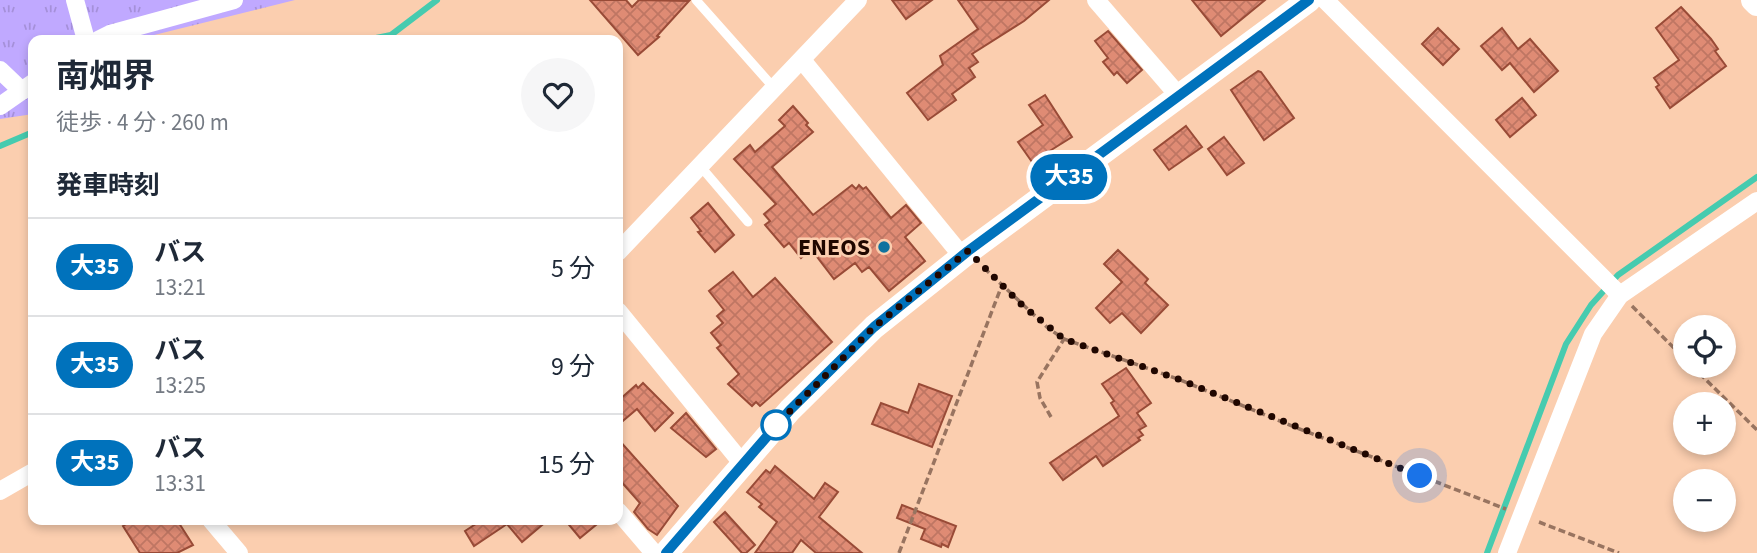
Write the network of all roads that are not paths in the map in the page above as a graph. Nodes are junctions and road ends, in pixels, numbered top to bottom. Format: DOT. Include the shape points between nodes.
graph roads {
  1 [pos="75,0"];
  2 [pos="234,0"];
  3 [pos="696,0"];
  4 [pos="858,0"];
  5 [pos="1097,0"];
  6 [pos="1309,0"];
  7 [pos="1325,0"];
  8 [pos="1753,0"];
  9 [pos="1757,4"];
  10 [pos="85,35"];
  11 [pos="108,35"];
  12 [pos="802,60"];
  13 [pos="0,70"];
  14 [pos="28,87"];
  15 [pos="775,89"];
  16 [pos="1178,95"];
  17 [pos="0,106"];
  18 [pos="701,167"];
  19 [pos="1757,201"];
  20 [pos="748,222"];
  21 [pos="623,247"];
  22 [pos="965,254"];
  23 [pos="1620,295"];
  24 [pos="623,316"];
  25 [pos="742,463"];
  26 [pos="28,475"];
  27 [pos="0,491"];
  28 [pos="623,517"];
  29 [pos="215,525"];
  30 [pos="239,553"];
  31 [pos="654,553"];
  32 [pos="666,553"];
  33 [pos="1507,553"];
  1 -- 10 [label="street"];
  2 -- 11 [label="street"];
  3 -- 15 [label="lane"];
  4 -- 12 [label="street"];
  5 -- 16 [label="street"];
  6 -- 16 [label="main road"];
  7 -- 23 [label="street"];
  8 -- 9 [label="main road"];
  12 -- 15 [label="street"];
  12 -- 22 [label="street"];
  13 -- 14 [label="street"];
  14 -- 17 [label="street"];
  15 -- 18 [label="street"];
  16 -- 22 [label="main road"];
  18 -- 20 [label="lane"];
  18 -- 21 [label="street"];
  19 -- 23 [label="street"];
  22 -- 25 [label="main road" via="866,334"];
  23 -- 33 [label="street" via="1593,334"];
  24 -- 25 [label="street"];
  25 -- 32 [label="main road"];
  26 -- 27 [label="street"];
  28 -- 31 [label="street"];
  29 -- 30 [label="street"];
}
